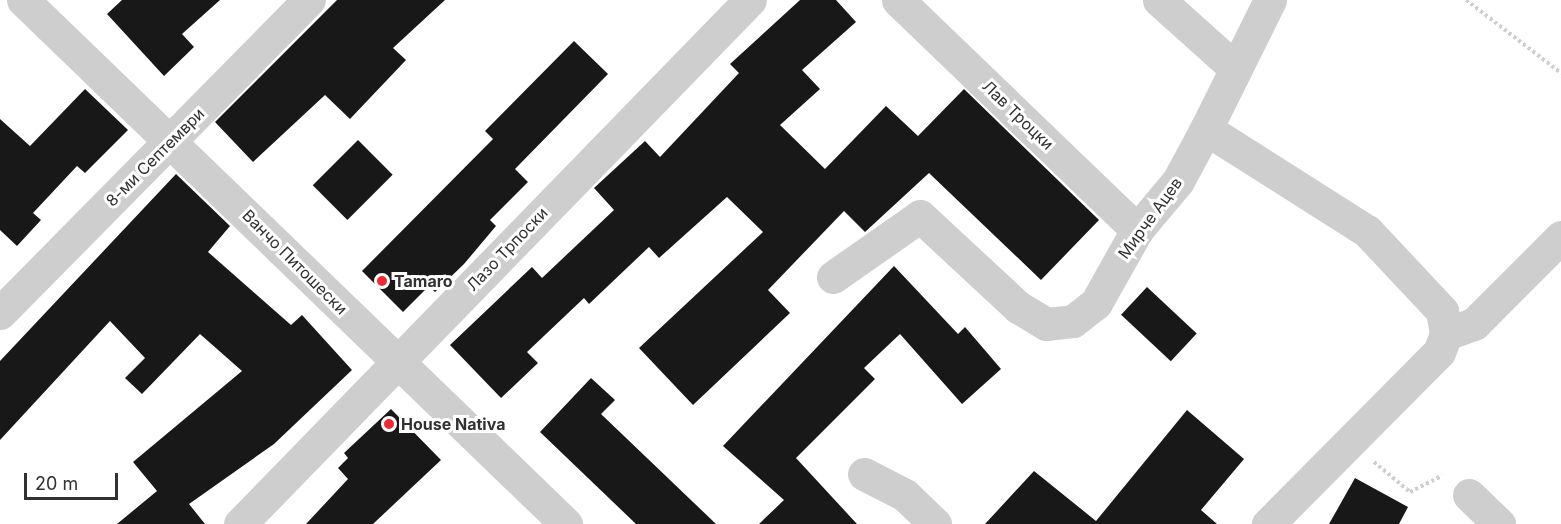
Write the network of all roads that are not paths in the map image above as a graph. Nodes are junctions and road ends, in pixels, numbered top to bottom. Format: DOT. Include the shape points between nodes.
graph roads {
  1 [pos="23,0"];
  2 [pos="309,0"];
  3 [pos="750,0"];
  4 [pos="898,0"];
  5 [pos="1159,0"];
  6 [pos="1270,0"];
  7 [pos="1236,69"];
  8 [pos="1206,129"];
  9 [pos="173,140"];
  10 [pos="1137,230"];
  11 [pos="1561,237"];
  12 [pos="834,277"];
  13 [pos="0,313"];
  14 [pos="1446,334"];
  15 [pos="396,363"];
  16 [pos="864,474"];
  17 [pos="1469,495"];
  18 [pos="240,524"];
  19 [pos="566,524"];
  20 [pos="934,524"];
  21 [pos="1268,524"];
  22 [pos="1499,524"];
  1 -- 9 [label="street, Ванчо Питошески"];
  2 -- 9 [label="street, 8-ми Септември"];
  3 -- 15 [label="street, Лазо Трпоски"];
  4 -- 10 [label="street, Лав Троцки"];
  5 -- 7 [label="street"];
  6 -- 7 [label="street, Мирче Ацев"];
  7 -- 8 [label="street, Мирче Ацев"];
  8 -- 10 [label="street, Мирче Ацев" via="1178,181"];
  8 -- 14 [label="street" via="1367,231 1442,311"];
  9 -- 13 [label="street, 8-ми Септември"];
  9 -- 15 [label="street, Ванчо Питошески"];
  10 -- 12 [label="street, Мирче Ацев" via="1096,303 1073,321 1047,324 1018,307 920,216"];
  11 -- 14 [label="street" via="1474,324"];
  14 -- 21 [label="street" via="1439,352"];
  15 -- 18 [label="street, Лазо Трпоски"];
  15 -- 19 [label="street, Ванчо Питошески"];
  16 -- 20 [label="street" via="905,495"];
  17 -- 22 [label="street"];
}
